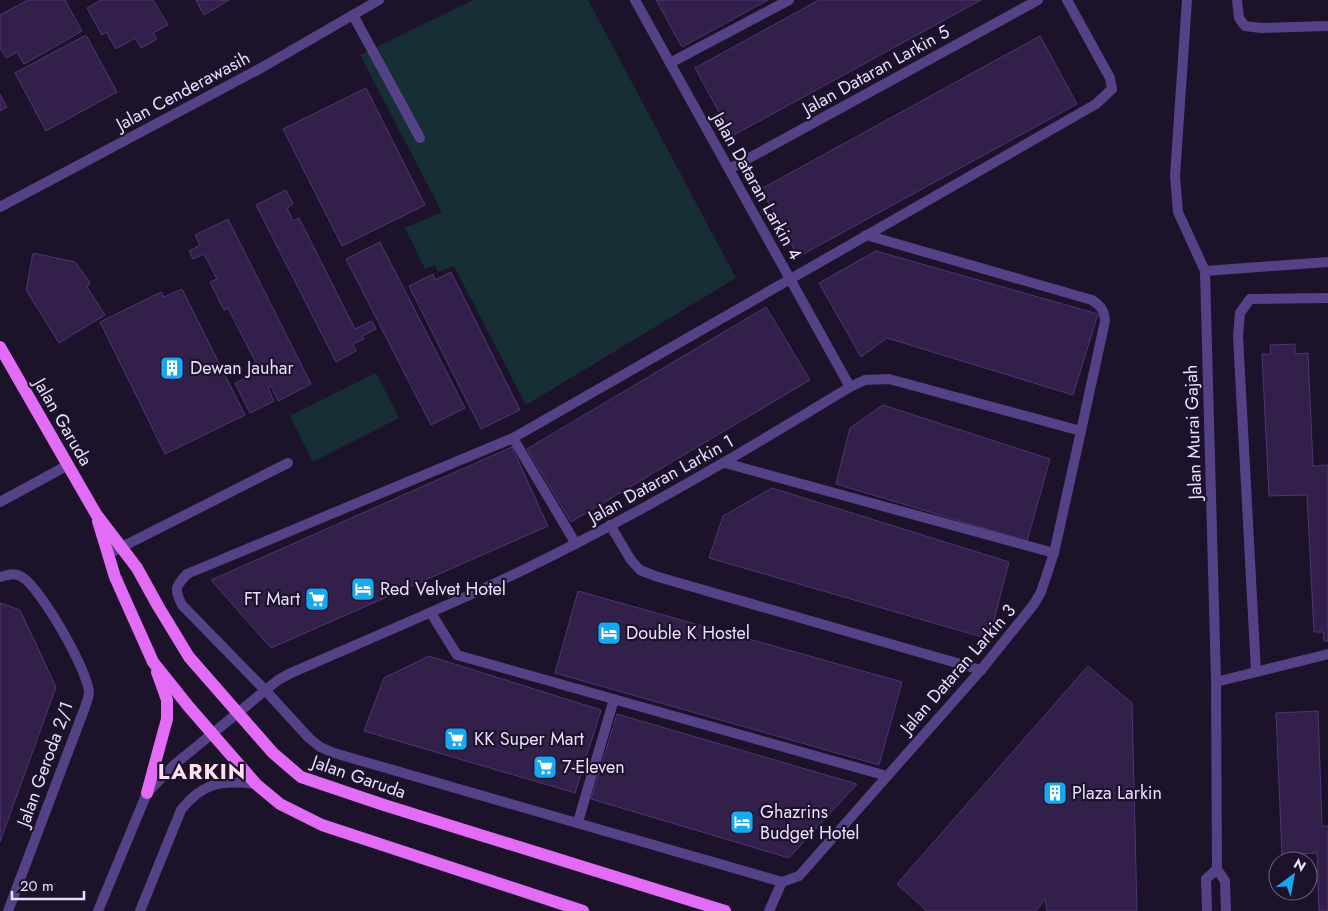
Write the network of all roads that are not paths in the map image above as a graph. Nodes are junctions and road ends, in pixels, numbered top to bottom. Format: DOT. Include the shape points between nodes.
graph roads {
  1 [pos="379,0"];
  2 [pos="635,0"];
  3 [pos="789,0"];
  4 [pos="1038,0"];
  5 [pos="1067,0"];
  6 [pos="1187,0"];
  7 [pos="1237,0"];
  8 [pos="353,16"];
  9 [pos="1328,26"];
  10 [pos="670,64"];
  11 [pos="420,138"];
  12 [pos="729,169"];
  13 [pos="0,207"];
  14 [pos="866,235"];
  15 [pos="1328,262"];
  16 [pos="1205,271"];
  17 [pos="790,280"];
  18 [pos="1328,298"];
  19 [pos="0,347"];
  20 [pos="850,387"];
  21 [pos="1081,431"];
  22 [pos="513,438"];
  23 [pos="288,463"];
  24 [pos="725,463"];
  25 [pos="68,465"];
  26 [pos="0,502"];
  27 [pos="96,514"];
  28 [pos="610,526"];
  29 [pos="576,544"];
  30 [pos="121,547"];
  31 [pos="1054,553"];
  32 [pos="108,554"];
  33 [pos="0,577"];
  34 [pos="430,613"];
  35 [pos="1328,654"];
  36 [pos="153,662"];
  37 [pos="981,670"];
  38 [pos="1256,672"];
  39 [pos="1216,682"];
  40 [pos="265,690"];
  41 [pos="614,699"];
  42 [pos="238,712"];
  43 [pos="213,733"];
  44 [pos="887,776"];
  45 [pos="256,784"];
  46 [pos="147,793"];
  47 [pos="578,822"];
  48 [pos="1217,869"];
  49 [pos="782,882"];
  50 [pos="11,910"];
  51 [pos="98,911"];
  52 [pos="140,911"];
  53 [pos="583,911"];
  54 [pos="725,911"];
  55 [pos="769,911"];
  56 [pos="1207,911"];
  57 [pos="1226,911"];
  1 -- 8 [label="street, Jalan Cenderawasih"];
  2 -- 10 [label="street, Jalan Dataran Larkin 4"];
  3 -- 10 [label="street"];
  4 -- 12 [label="street, Jalan Dataran Larkin 5"];
  5 -- 14 [label="street" via="1110,78 1112,89 1096,104"];
  6 -- 16 [label="street, Jalan Murai Gajah" via="1175,176 1178,212"];
  7 -- 9 [label="street" via="1239,18 1245,26"];
  8 -- 11 [label="street"];
  8 -- 13 [label="street, Jalan Cenderawasih"];
  10 -- 12 [label="street, Jalan Dataran Larkin 4"];
  12 -- 17 [label="street, Jalan Dataran Larkin 4"];
  14 -- 17 [label="street"];
  14 -- 21 [label="street, Jalan Dataran Larkin 3" via="1100,305 1105,321"];
  15 -- 16 [label="street"];
  16 -- 39 [label="street, Jalan Murai Gajah"];
  17 -- 20 [label="street, Jalan Dataran Larkin 4"];
  17 -- 22 [label="street"];
  18 -- 38 [label="street" via="1250,300 1240,313 1238,336"];
  19 -- 25 [label="main road, Jalan Garuda"];
  20 -- 21 [label="street, Jalan Dataran Larkin 1" via="865,380 889,379"];
  20 -- 24 [label="street, Jalan Dataran Larkin 1"];
  21 -- 31 [label="street, Jalan Dataran Larkin 3"];
  22 -- 29 [label="street"];
  22 -- 40 [label="street" via="187,574 176,585 182,605"];
  23 -- 30 [label="street"];
  24 -- 28 [label="street, Jalan Dataran Larkin 1"];
  24 -- 31 [label="street"];
  25 -- 26 [label="street"];
  25 -- 27 [label="main road, Jalan Garuda"];
  27 -- 30 [label="main road, Jalan Garuda"];
  27 -- 32 [label="main road, Jalan Garuda"];
  28 -- 29 [label="street, Jalan Dataran Larkin 1"];
  28 -- 37 [label="street" via="631,560 640,570 655,576"];
  29 -- 34 [label="street, Jalan Dataran Larkin 1"];
  30 -- 32 [label="street"];
  30 -- 42 [label="main road, Jalan Garuda" via="190,657"];
  31 -- 37 [label="street, Jalan Dataran Larkin 3" via="1034,604"];
  32 -- 36 [label="main road, Jalan Garuda"];
  33 -- 50 [label="street, Jalan Geroda 2/1" via="11,573 22,576 38,591 82,666 88,693"];
  34 -- 40 [label="street, Jalan Dataran Larkin 1" via="291,673"];
  34 -- 41 [label="street" via="457,655"];
  35 -- 38 [label="street"];
  36 -- 43 [label="main road, Jalan Garuda"];
  36 -- 46 [label="main road" via="167,700 167,719"];
  37 -- 44 [label="street, Jalan Dataran Larkin 3"];
  38 -- 39 [label="street"];
  39 -- 48 [label="street, Jalan Murai Gajah"];
  40 -- 42 [label="street, Jalan Dataran Larkin 1"];
  40 -- 47 [label="street" via="320,747"];
  41 -- 44 [label="street"];
  41 -- 47 [label="street"];
  42 -- 43 [label="street, Jalan Dataran Larkin 1"];
  42 -- 54 [label="main road, Jalan Garuda" via="273,753 301,777"];
  43 -- 45 [label="main road, Jalan Garuda"];
  43 -- 46 [label="street, Jalan Dataran Larkin 1" via="175,764"];
  44 -- 49 [label="street, Jalan Dataran Larkin 3" via="799,876"];
  45 -- 52 [label="street" via="216,783 187,802 180,810"];
  45 -- 53 [label="main road, Jalan Garuda" via="280,804 322,825"];
  46 -- 51 [label="street"];
  47 -- 49 [label="street"];
  48 -- 56 [label="street, Jalan Murai Gajah" via="1206,879"];
  48 -- 57 [label="street, Jalan Murai Gajah" via="1225,881"];
  49 -- 55 [label="street"];
}
